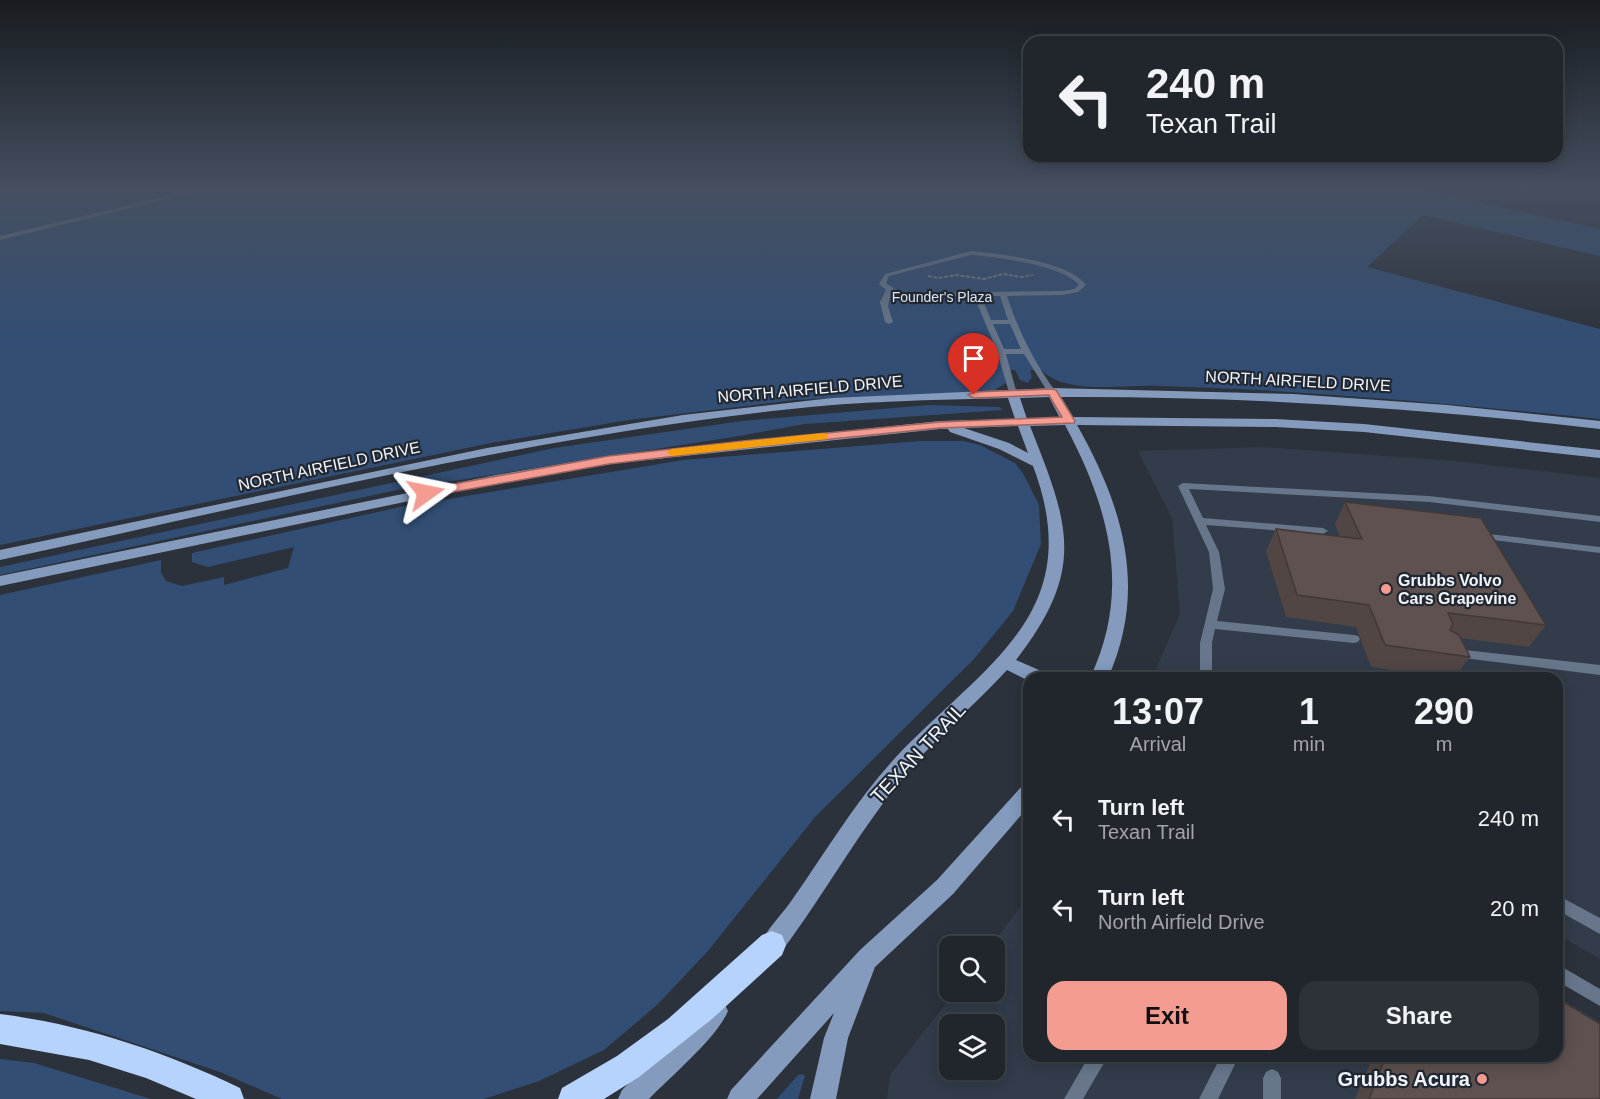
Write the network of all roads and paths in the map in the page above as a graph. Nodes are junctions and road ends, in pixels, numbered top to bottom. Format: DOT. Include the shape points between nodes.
graph roads {
  1 [pos="1039,265"];
  2 [pos="912,268"];
  3 [pos="998,270"];
  4 [pos="959,271"];
  5 [pos="1003,274"];
  6 [pos="956,275"];
  7 [pos="889,290"];
  8 [pos="1003,295"];
  9 [pos="977,296"];
  10 [pos="889,322"];
  11 [pos="988,322"];
  12 [pos="1012,322"];
  13 [pos="1001,351"];
  14 [pos="1028,352"];
  15 [pos="1052,392"];
  16 [pos="1013,394"];
  17 [pos="1070,421"];
  18 [pos="1021,423"];
  19 [pos="940,425"];
  20 [pos="1600,425"];
  21 [pos="1600,454"];
  22 [pos="1038,463"];
  23 [pos="1600,519"];
  24 [pos="1200,522"];
  25 [pos="1323,531"];
  26 [pos="1470,535"];
  27 [pos="1600,550"];
  28 [pos="0,555"];
  29 [pos="0,582"];
  30 [pos="1210,624"];
  31 [pos="1354,639"];
  32 [pos="1443,651"];
  33 [pos="1005,662"];
  34 [pos="1600,670"];
  35 [pos="1027,672"];
  36 [pos="1102,672"];
  37 [pos="1206,672"];
  38 [pos="1023,799"];
  39 [pos="1563,905"];
  40 [pos="1600,926"];
  41 [pos="772,945"];
  42 [pos="868,958"];
  43 [pos="1563,976"];
  44 [pos="1600,998"];
  45 [pos="0,1029"];
  46 [pos="1095,1062"];
  47 [pos="1227,1062"];
  48 [pos="1272,1078"];
  49 [pos="229,1099"];
  50 [pos="573,1099"];
  51 [pos="631,1099"];
  52 [pos="740,1099"];
  53 [pos="823,1099"];
  54 [pos="1073,1099"];
  55 [pos="1208,1099"];
  56 [pos="1272,1099"];
  1 -- 2 [label="lane" via="971,253"];
  1 -- 5 [label="path" via="1035,274 1029,276"];
  1 -- 8 [label="lane" via="1077,275 1083,285 1063,293"];
  2 -- 6 [label="path" via="931,277"];
  2 -- 7 [label="lane" via="884,278 882,284"];
  3 -- 5 [label="path"];
  4 -- 6 [label="path"];
  5 -- 6 [label="path" via="984,279"];
  7 -- 9 [label="lane" via="910,295"];
  7 -- 10 [label="lane" via="883,304"];
  8 -- 9 [label="lane"];
  8 -- 12 [label="lane"];
  9 -- 11 [label="lane"];
  11 -- 12 [label="lane"];
  11 -- 13 [label="lane"];
  12 -- 14 [label="lane"];
  13 -- 14 [label="lane"];
  13 -- 16 [label="lane"];
  14 -- 15 [label="lane"];
  15 -- 16 [label="main road, NORTH AIRFIELD DRIVE"];
  15 -- 17 [label="main road"];
  15 -- 20 [label="main road, NORTH AIRFIELD DRIVE" via="1235,395 1421,406"];
  16 -- 18 [label="main road, TEXAN TRAIL"];
  16 -- 28 [label="main road, NORTH AIRFIELD DRIVE" via="785,406 592,433 364,475"];
  17 -- 18 [label="main road"];
  17 -- 21 [label="main road" via="1275,423"];
  17 -- 36 [label="main road" via="1104,496 1119,553 1119,598 1112,650"];
  18 -- 19 [label="main road"];
  18 -- 22 [label="main road, TEXAN TRAIL"];
  19 -- 22 [label="main road" via="1004,446"];
  19 -- 29 [label="main road" via="632,457 507,477"];
  22 -- 33 [label="main road, TEXAN TRAIL" via="1053,505 1057,535 1052,587 1029,630"];
  23 -- 24 [label="lane" via="1429,500 1183,486"];
  24 -- 25 [label="lane"];
  24 -- 30 [label="lane" via="1214,552 1219,589"];
  26 -- 27 [label="lane"];
  30 -- 31 [label="lane"];
  30 -- 37 [label="lane"];
  32 -- 34 [label="lane"];
  33 -- 35 [label="main road"];
  33 -- 41 [label="main road, TEXAN TRAIL" via="903,763"];
  38 -- 42 [label="main road" via="945,886"];
  39 -- 40 [label="lane"];
  41 -- 50 [label="highway" via="653,1051"];
  41 -- 51 [label="main road, TEXAN TRAIL" via="697,1033"];
  42 -- 52 [label="main road"];
  42 -- 53 [label="main road" via="836,1038"];
  43 -- 44 [label="lane"];
  45 -- 49 [label="highway" via="106,1049 184,1076"];
  46 -- 54 [label="lane"];
  47 -- 55 [label="lane"];
  48 -- 56 [label="lane"];
}
